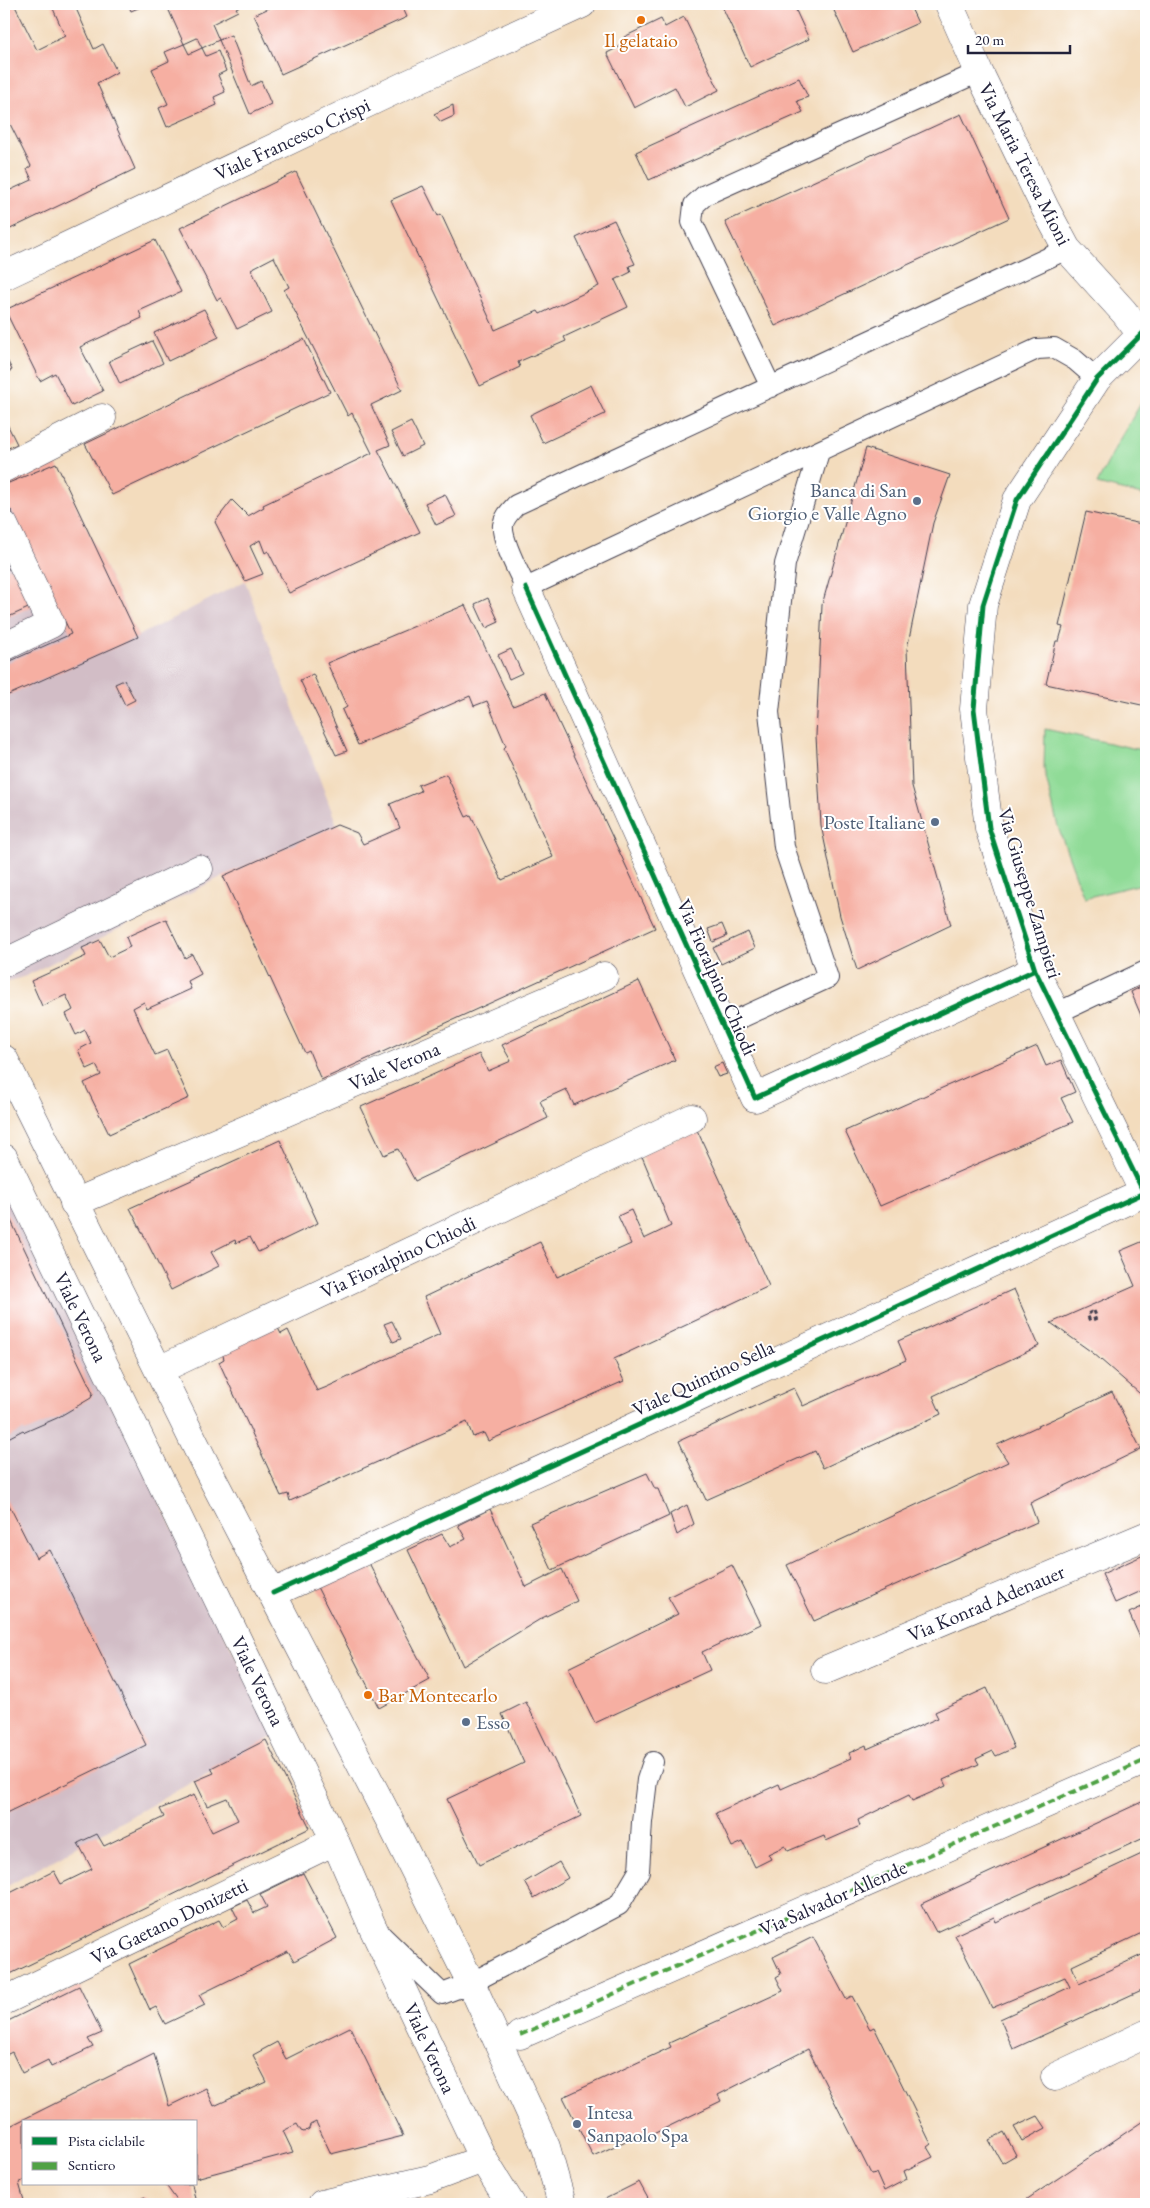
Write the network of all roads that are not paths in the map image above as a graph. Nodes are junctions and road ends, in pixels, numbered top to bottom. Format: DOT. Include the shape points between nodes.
graph roads {
  1 [pos="582,4"];
  2 [pos="949,4"];
  3 [pos="979,72"];
  4 [pos="1068,249"];
  5 [pos="4,276"];
  6 [pos="1144,332"];
  7 [pos="1097,379"];
  8 [pos="771,387"];
  9 [pos="102,418"];
  10 [pos="819,452"];
  11 [pos="4,468"];
  12 [pos="4,525"];
  13 [pos="526,588"];
  14 [pos="4,647"];
  15 [pos="199,869"];
  16 [pos="4,963"];
  17 [pos="1035,970"];
  18 [pos="1146,971"];
  19 [pos="604,976"];
  20 [pos="1055,1014"];
  21 [pos="723,1026"];
  22 [pos="4,1060"];
  23 [pos="4,1073"];
  24 [pos="692,1118"];
  25 [pos="33,1119"];
  26 [pos="4,1158"];
  27 [pos="1145,1192"];
  28 [pos="74,1203"];
  29 [pos="159,1370"];
  30 [pos="1146,1536"];
  31 [pos="273,1593"];
  32 [pos="825,1670"];
  33 [pos="1146,1760"];
  34 [pos="653,1762"];
  35 [pos="335,1840"];
  36 [pos="373,1928"];
  37 [pos="471,1983"];
  38 [pos="4,2001"];
  39 [pos="1146,2034"];
  40 [pos="520,2035"];
  41 [pos="1054,2078"];
  42 [pos="483,2159"];
  43 [pos="322,2204"];
  44 [pos="511,2204"];
  45 [pos="562,2204"];
  1 -- 5 [label="street, Viale Francesco Crispi"];
  2 -- 3 [label="street, Via Maria Teresa Mioni"];
  3 -- 4 [label="street, Via Maria Teresa Mioni"];
  3 -- 8 [label="lane" via="705,194 694,205 692,222"];
  4 -- 6 [label="street, Via Maria Teresa Mioni"];
  4 -- 8 [label="lane"];
  6 -- 7 [label="street, Via Giuseppe Zampieri"];
  7 -- 10 [label="lane" via="1075,360 1054,348 1036,349"];
  7 -- 17 [label="street, Via Giuseppe Zampieri" via="1017,500 982,605 974,709 989,828"];
  8 -- 13 [label="lane" via="516,505 503,525 504,537"];
  9 -- 11 [label="street"];
  10 -- 13 [label="lane"];
  10 -- 21 [label="lane" via="785,564 770,712 784,847 828,978"];
  12 -- 14 [label="street" via="51,624"];
  13 -- 21 [label="street, Via Fioralpino Chiodi"];
  15 -- 16 [label="street"];
  17 -- 20 [label="street, Via Giuseppe Zampieri"];
  17 -- 21 [label="street, Via Fioralpino Chiodi" via="755,1098"];
  18 -- 20 [label="lane"];
  19 -- 28 [label="street, Viale Verona"];
  20 -- 27 [label="street, Via Giuseppe Zampieri"];
  22 -- 25 [label="street"];
  23 -- 25 [label="street"];
  24 -- 29 [label="street, Via Fioralpino Chiodi"];
  25 -- 28 [label="street"];
  26 -- 35 [label="street, Viale Verona"];
  27 -- 31 [label="street, Viale Quintino Sella"];
  28 -- 29 [label="street"];
  29 -- 31 [label="street"];
  30 -- 32 [label="street, Via Konrad Adenauer"];
  31 -- 37 [label="street"];
  33 -- 40 [label="street, Via Salvador Allende"];
  34 -- 37 [label="lane" via="647,1780 639,1871 619,1905"];
  35 -- 36 [label="street, Viale Verona"];
  35 -- 38 [label="street, Via Gaetano Donizetti"];
  36 -- 37 [label="lane" via="442,1994"];
  36 -- 42 [label="street, Viale Verona"];
  37 -- 45 [label="street" via="546,2147"];
  39 -- 41 [label="street"];
  42 -- 43 [label="street" via="430,2179"];
  42 -- 44 [label="street, Viale Verona"];
}
